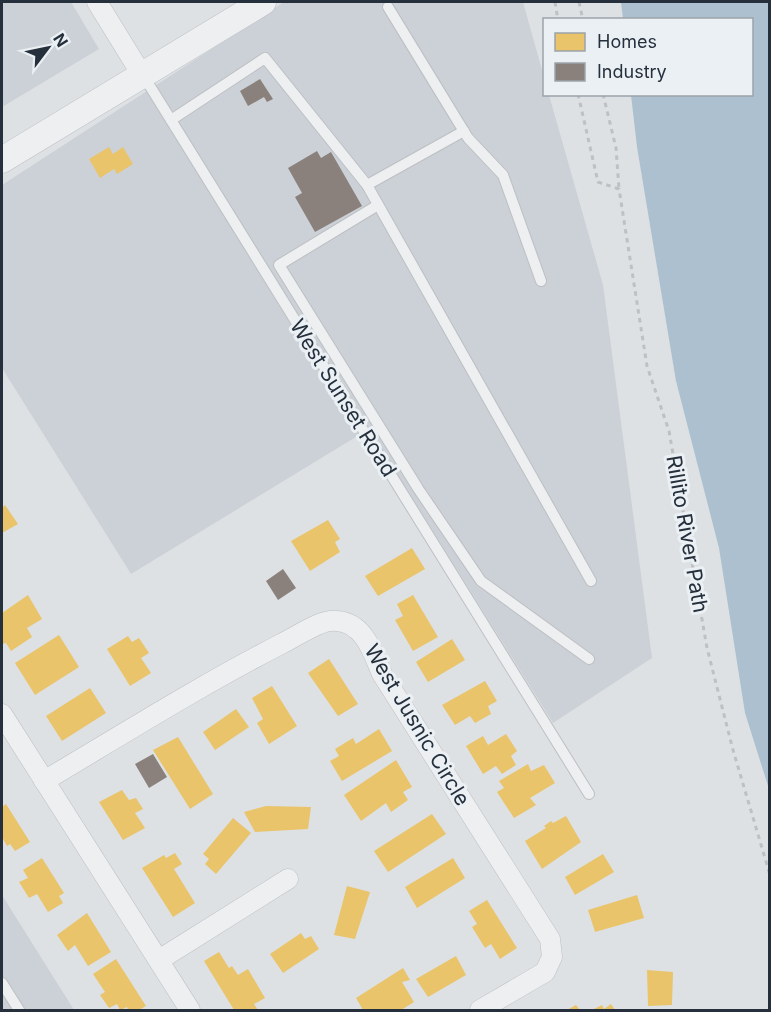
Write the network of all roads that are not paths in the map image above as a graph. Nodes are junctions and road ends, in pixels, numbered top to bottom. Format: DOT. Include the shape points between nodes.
graph roads {
  1 [pos="97,2"];
  2 [pos="262,2"];
  3 [pos="388,7"];
  4 [pos="142,75"];
  5 [pos="171,120"];
  6 [pos="464,131"];
  7 [pos="2,160"];
  8 [pos="367,185"];
  9 [pos="378,205"];
  10 [pos="541,281"];
  11 [pos="591,581"];
  12 [pos="589,659"];
  13 [pos="2,714"];
  14 [pos="44,781"];
  15 [pos="589,794"];
  16 [pos="288,879"];
  17 [pos="159,960"];
  18 [pos="2,983"];
  19 [pos="19,1011"];
  20 [pos="190,1011"];
  21 [pos="480,1011"];
  1 -- 4 [label="street, West Sunset Road"];
  2 -- 4 [label="street"];
  3 -- 6 [label="lane"];
  4 -- 5 [label="lane, West Sunset Road"];
  4 -- 7 [label="street"];
  5 -- 8 [label="lane" via="265,58"];
  5 -- 15 [label="lane, West Sunset Road"];
  6 -- 8 [label="lane"];
  6 -- 10 [label="lane" via="503,175"];
  8 -- 9 [label="lane"];
  9 -- 11 [label="lane"];
  9 -- 12 [label="lane" via="279,265 419,490 482,581"];
  13 -- 14 [label="street"];
  14 -- 17 [label="street"];
  14 -- 21 [label="street, West Jusnic Circle" via="232,669 314,628 349,617 560,958 545,972"];
  16 -- 17 [label="street"];
  17 -- 20 [label="street"];
  18 -- 19 [label="lane"];
}
